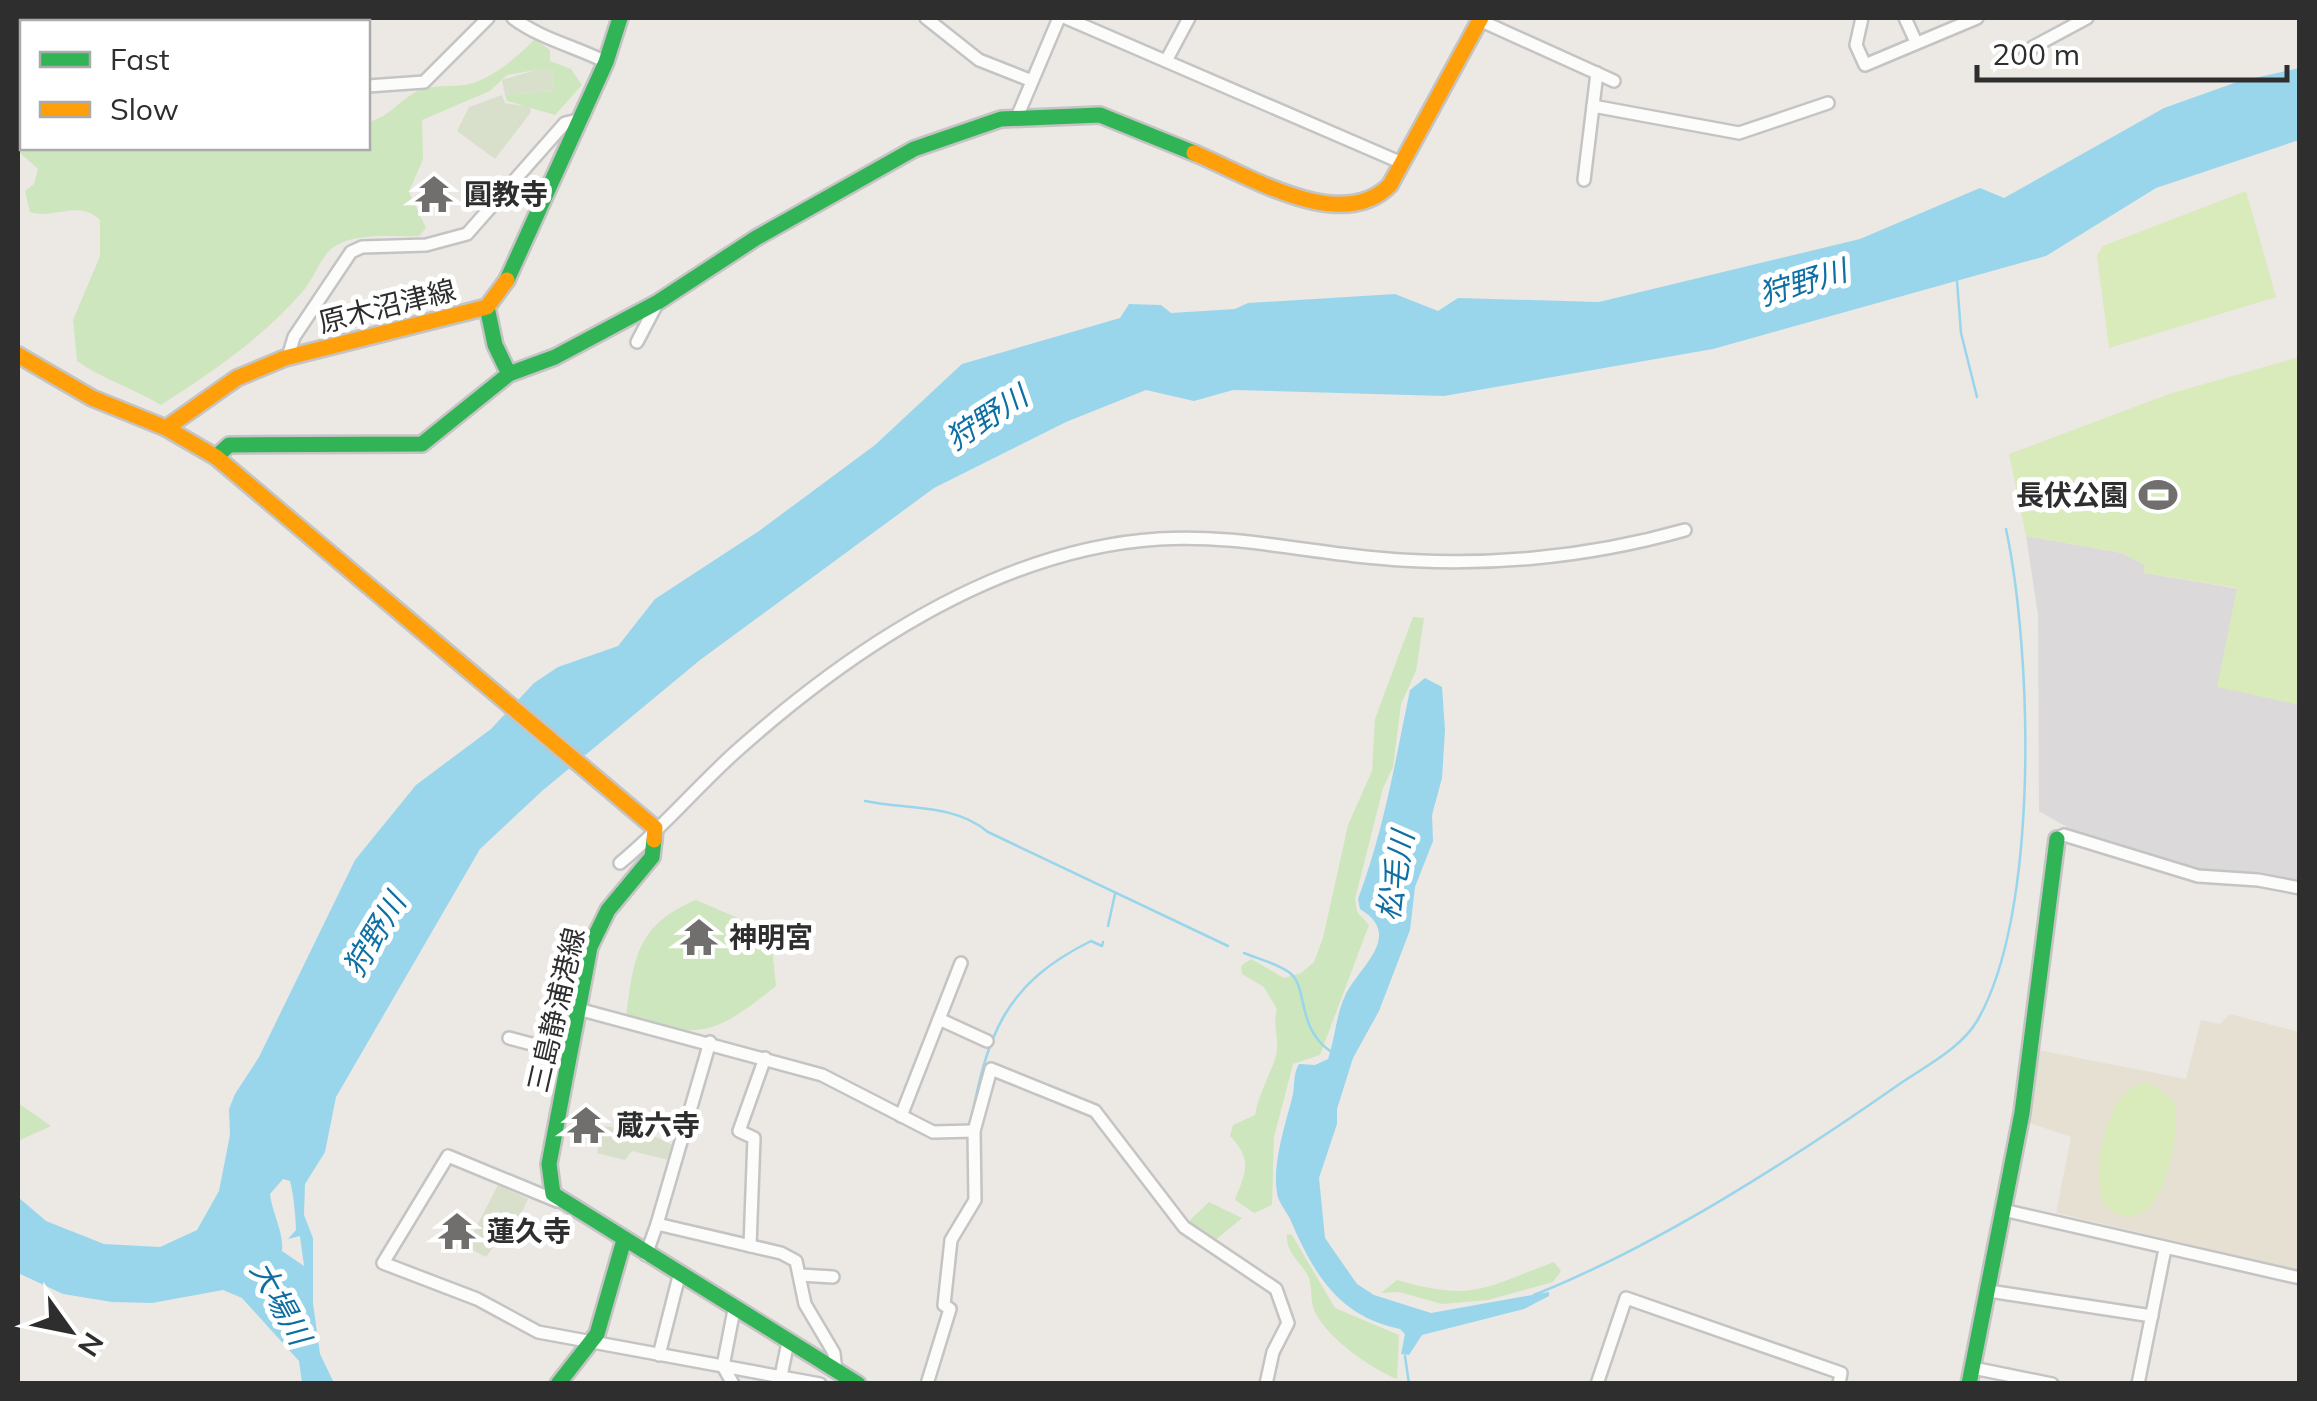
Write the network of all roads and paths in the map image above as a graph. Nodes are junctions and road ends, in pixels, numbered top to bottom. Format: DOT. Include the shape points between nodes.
graph roads {
  1 [pos="488,18"];
  2 [pos="513,18"];
  3 [pos="620,18"];
  4 [pos="926,18"];
  5 [pos="1062,18"];
  6 [pos="1189,18"];
  7 [pos="1478,18"];
  8 [pos="1862,18"];
  9 [pos="1904,18"];
  10 [pos="2087,18"];
  11 [pos="1968,19"];
  12 [pos="1916,42"];
  13 [pos="2023,59"];
  14 [pos="1166,61"];
  15 [pos="606,62"];
  16 [pos="1598,73"];
  17 [pos="1032,81"];
  18 [pos="1614,82"];
  19 [pos="370,86"];
  20 [pos="1828,103"];
  21 [pos="1593,106"];
  22 [pos="1017,116"];
  23 [pos="578,120"];
  24 [pos="1402,163"];
  25 [pos="1584,180"];
  26 [pos="658,302"];
  27 [pos="486,307"];
  28 [pos="638,342"];
  29 [pos="18,355"];
  30 [pos="288,357"];
  31 [pos="508,374"];
  32 [pos="166,428"];
  33 [pos="216,457"];
  34 [pos="1684,530"];
  35 [pos="654,828"];
  36 [pos="2058,839"];
  37 [pos="620,863"];
  38 [pos="2300,888"];
  39 [pos="961,964"];
  40 [pos="578,1009"];
  41 [pos="939,1020"];
  42 [pos="509,1038"];
  43 [pos="987,1041"];
  44 [pos="710,1042"];
  45 [pos="569,1054"];
  46 [pos="765,1058"];
  47 [pos="902,1116"];
  48 [pos="974,1131"];
  49 [pos="558,1201"];
  50 [pos="2003,1210"];
  51 [pos="657,1224"];
  52 [pos="624,1240"];
  53 [pos="750,1246"];
  54 [pos="2165,1249"];
  55 [pos="646,1255"];
  56 [pos="800,1275"];
  57 [pos="678,1276"];
  58 [pos="833,1277"];
  59 [pos="2300,1278"];
  60 [pos="1990,1291"];
  61 [pos="734,1310"];
  62 [pos="2152,1316"];
  63 [pos="594,1341"];
  64 [pos="788,1342"];
  65 [pos="660,1355"];
  66 [pos="723,1366"];
  67 [pos="836,1372"];
  68 [pos="781,1376"];
  69 [pos="1971,1376"];
  70 [pos="558,1384"];
  71 [pos="733,1384"];
  72 [pos="820,1384"];
  73 [pos="858,1384"];
  74 [pos="927,1384"];
  75 [pos="1266,1384"];
  76 [pos="1597,1384"];
  77 [pos="1840,1384"];
  78 [pos="2052,1384"];
  79 [pos="2138,1384"];
  1 -- 19 [label="street" via="424,82"];
  2 -- 15 [label="street" via="537,36"];
  3 -- 15 [label="main road, 原木沼津線"];
  4 -- 17 [label="street" via="979,60"];
  5 -- 14 [label="street"];
  5 -- 17 [label="street"];
  6 -- 14 [label="street"];
  7 -- 16 [label="street"];
  7 -- 24 [label="main road"];
  8 -- 12 [label="street" via="1856,46 1865,64"];
  9 -- 12 [label="street"];
  10 -- 13 [label="street"];
  11 -- 12 [label="street"];
  14 -- 24 [label="street"];
  15 -- 23 [label="main road, 原木沼津線"];
  16 -- 18 [label="street"];
  16 -- 21 [label="street"];
  17 -- 22 [label="street"];
  20 -- 21 [label="street" via="1738,133"];
  21 -- 25 [label="street"];
  22 -- 24 [label="main road" via="1084,113 1114,119 1331,208 1376,200"];
  22 -- 26 [label="main road" via="914,149"];
  23 -- 27 [label="main road, 原木沼津線" via="506,282"];
  23 -- 30 [label="street" via="566,123 467,234 351,252 294,337"];
  26 -- 28 [label="street"];
  26 -- 31 [label="main road" via="555,357"];
  27 -- 30 [label="main road, 原木沼津線"];
  27 -- 31 [label="main road"];
  29 -- 32 [label="main road" via="92,398"];
  30 -- 32 [label="main road, 原木沼津線" via="237,378"];
  31 -- 33 [label="main road" via="422,444 228,445"];
  32 -- 33 [label="main road"];
  33 -- 35 [label="main road"];
  34 -- 35 [label="street" via="1574,554 1440,562 1159,539 1038,563 883,640 742,746"];
  35 -- 37 [label="street"];
  35 -- 40 [label="main road, 三島静浦港線" via="652,857 598,927"];
  36 -- 38 [label="street" via="2064,835 2198,876"];
  36 -- 50 [label="main road"];
  39 -- 41 [label="street"];
  40 -- 44 [label="street"];
  40 -- 45 [label="main road, 三島静浦港線"];
  41 -- 43 [label="street"];
  41 -- 47 [label="street"];
  42 -- 45 [label="street"];
  44 -- 46 [label="street"];
  44 -- 51 [label="street"];
  45 -- 49 [label="main road, 三島静浦港線" via="550,1164"];
  46 -- 47 [label="street" via="822,1075"];
  46 -- 53 [label="street" via="739,1131 754,1138"];
  47 -- 48 [label="street" via="932,1132"];
  48 -- 74 [label="street" via="975,1200 951,1240 944,1305 950,1309"];
  48 -- 75 [label="street" via="991,1070 1095,1111 1191,1234 1280,1294 1288,1323"];
  49 -- 52 [label="main road"];
  49 -- 63 [label="street" via="448,1156 383,1263 477,1299 538,1332"];
  50 -- 54 [label="street"];
  50 -- 60 [label="main road"];
  51 -- 53 [label="street"];
  51 -- 55 [label="street"];
  52 -- 55 [label="main road"];
  52 -- 63 [label="main road"];
  53 -- 56 [label="street" via="790,1257"];
  54 -- 59 [label="street"];
  54 -- 62 [label="street"];
  55 -- 57 [label="main road"];
  56 -- 58 [label="street"];
  56 -- 67 [label="street"];
  57 -- 61 [label="main road"];
  57 -- 65 [label="street"];
  60 -- 62 [label="street"];
  60 -- 69 [label="main road"];
  61 -- 64 [label="main road"];
  61 -- 66 [label="street"];
  62 -- 79 [label="street"];
  63 -- 65 [label="street"];
  63 -- 70 [label="main road"];
  64 -- 67 [label="main road"];
  64 -- 68 [label="street"];
  65 -- 66 [label="street"];
  66 -- 68 [label="street"];
  66 -- 71 [label="street"];
  67 -- 73 [label="main road"];
  68 -- 72 [label="street"];
  69 -- 78 [label="street"];
  76 -- 77 [label="street" via="1626,1298 1841,1373"];
}
